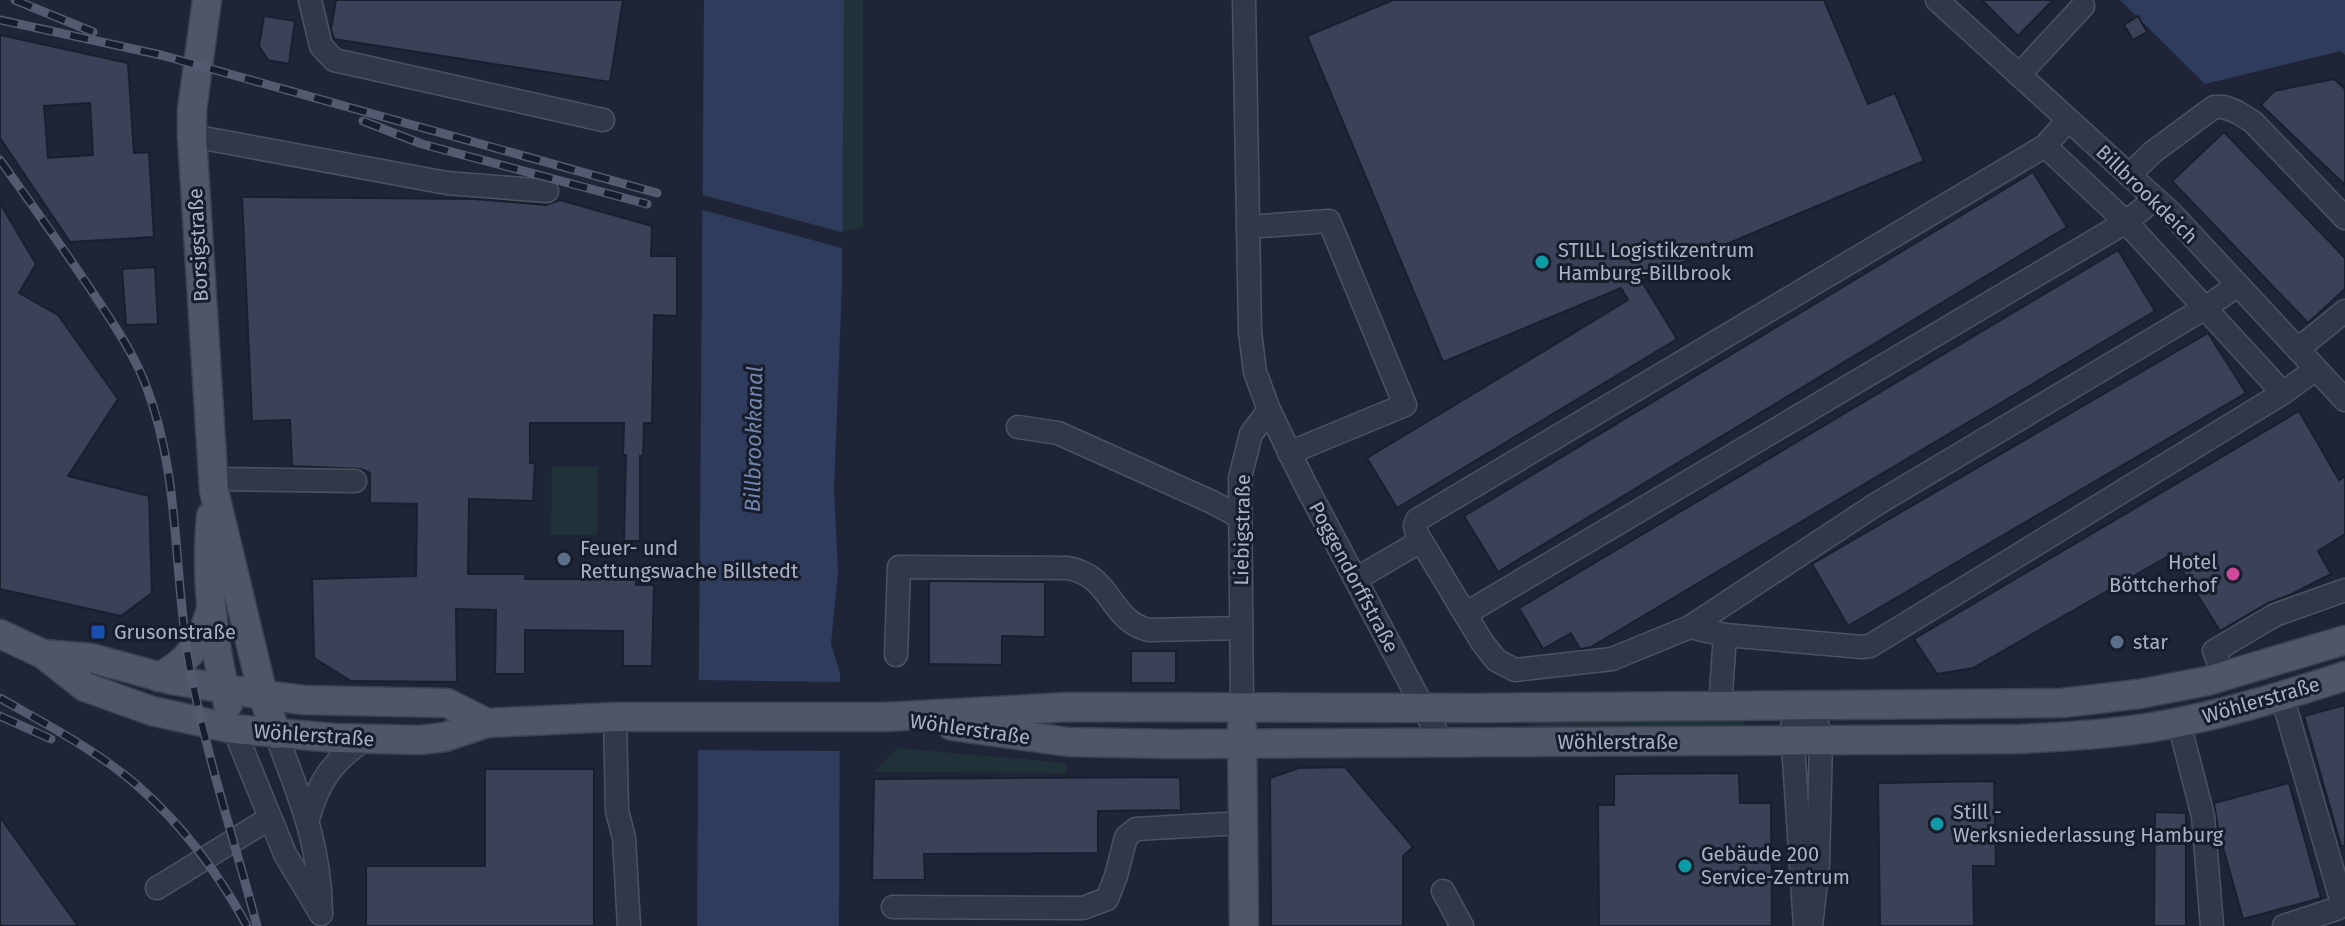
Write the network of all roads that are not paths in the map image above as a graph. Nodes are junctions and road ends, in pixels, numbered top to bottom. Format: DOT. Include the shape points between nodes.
graph roads {
  1 [pos="207,0"];
  2 [pos="310,0"];
  3 [pos="1244,0"];
  4 [pos="1937,0"];
  5 [pos="2083,6"];
  6 [pos="2019,75"];
  7 [pos="603,120"];
  8 [pos="2068,120"];
  9 [pos="192,136"];
  10 [pos="2045,146"];
  11 [pos="2129,175"];
  12 [pos="547,191"];
  13 [pos="2155,199"];
  14 [pos="2345,218"];
  15 [pos="2126,222"];
  16 [pos="1248,227"];
  17 [pos="2238,285"];
  18 [pos="2205,308"];
  19 [pos="2345,311"];
  20 [pos="2298,349"];
  21 [pos="2316,369"];
  22 [pos="2283,393"];
  23 [pos="2345,400"];
  24 [pos="1269,410"];
  25 [pos="1018,427"];
  26 [pos="1289,453"];
  27 [pos="355,481"];
  28 [pos="213,485"];
  29 [pos="1240,517"];
  30 [pos="1421,541"];
  31 [pos="1356,579"];
  32 [pos="2345,590"];
  33 [pos="212,604"];
  34 [pos="1465,614"];
  35 [pos="1690,627"];
  36 [pos="1241,628"];
  37 [pos="0,634"];
  38 [pos="1725,635"];
  39 [pos="2345,640"];
  40 [pos="43,654"];
  41 [pos="896,655"];
  42 [pos="2219,664"];
  43 [pos="2345,676"];
  44 [pos="158,677"];
  45 [pos="224,690"];
  46 [pos="263,695"];
  47 [pos="2282,696"];
  48 [pos="1805,706"];
  49 [pos="1720,707"];
  50 [pos="1242,708"];
  51 [pos="1425,708"];
  52 [pos="615,717"];
  53 [pos="884,717"];
  54 [pos="487,723"];
  55 [pos="2179,723"];
  56 [pos="234,729"];
  57 [pos="276,734"];
  58 [pos="366,739"];
  59 [pos="1792,741"];
  60 [pos="1821,741"];
  61 [pos="1442,743"];
  62 [pos="1243,744"];
  63 [pos="270,818"];
  64 [pos="308,819"];
  65 [pos="1243,823"];
  66 [pos="157,888"];
  67 [pos="1443,891"];
  68 [pos="893,907"];
  69 [pos="322,920"];
  70 [pos="629,926"];
  71 [pos="1244,926"];
  72 [pos="1462,926"];
  73 [pos="1808,926"];
  74 [pos="2212,926"];
  75 [pos="2284,926"];
  1 -- 9 [label="main road, Borsigstraße"];
  2 -- 7 [label="street" via="321,46 334,60"];
  3 -- 16 [label="street"];
  4 -- 6 [label="street, Billbrookdeich"];
  5 -- 6 [label="street"];
  6 -- 8 [label="street, Billbrookdeich"];
  8 -- 10 [label="street"];
  8 -- 11 [label="street, Billbrookdeich"];
  9 -- 12 [label="street" via="447,183"];
  9 -- 28 [label="main road, Borsigstraße"];
  10 -- 15 [label="street"];
  10 -- 30 [label="street" via="1422,516 1415,526"];
  11 -- 13 [label="street, Billbrookdeich"];
  11 -- 14 [label="street" via="2214,107 2224,107 2253,122"];
  13 -- 15 [label="street"];
  13 -- 17 [label="street, Billbrookdeich"];
  15 -- 18 [label="street"];
  15 -- 34 [label="street"];
  16 -- 24 [label="street" via="1250,332 1255,372"];
  16 -- 26 [label="street" via="1329,221 1405,405"];
  17 -- 18 [label="street"];
  17 -- 20 [label="street, Billbrookdeich"];
  18 -- 22 [label="street"];
  18 -- 35 [label="street" via="1875,505"];
  19 -- 20 [label="street"];
  20 -- 21 [label="street, Billbrookdeich"];
  21 -- 22 [label="street"];
  21 -- 23 [label="street, Billbrookdeich"];
  22 -- 38 [label="street" via="1870,646"];
  24 -- 26 [label="street, Poggendorffstraße"];
  24 -- 29 [label="street, Liebigstraße" via="1251,434 1240,478"];
  25 -- 29 [label="street" via="1058,433"];
  26 -- 31 [label="street, Poggendorffstraße"];
  27 -- 28 [label="street"];
  28 -- 33 [label="main road, Borsigstraße"];
  28 -- 46 [label="main road, Borsigstraße"];
  29 -- 36 [label="street, Liebigstraße"];
  30 -- 31 [label="street"];
  30 -- 34 [label="street"];
  31 -- 51 [label="street, Poggendorffstraße"];
  32 -- 42 [label="street" via="2275,615"];
  33 -- 44 [label="main road" via="194,649"];
  33 -- 45 [label="main road, Borsigstraße"];
  34 -- 35 [label="street" via="1496,660 1515,670 1612,659"];
  35 -- 38 [label="street"];
  36 -- 41 [label="street" via="1138,627 1082,570 899,567"];
  36 -- 50 [label="street, Liebigstraße"];
  37 -- 40 [label="main road"];
  38 -- 49 [label="street"];
  39 -- 42 [label="main road, Wöhlerstraße"];
  40 -- 44 [label="main road" via="91,658"];
  40 -- 56 [label="main road" via="85,687 152,711"];
  42 -- 48 [label="main road, Wöhlerstraße" via="2139,694 2062,703"];
  43 -- 47 [label="main road, Wöhlerstraße"];
  44 -- 45 [label="main road"];
  45 -- 46 [label="main road"];
  45 -- 56 [label="main road, Borsigstraße"];
  46 -- 54 [label="main road, Wöhlerstraße" via="447,703"];
  46 -- 57 [label="main road, Borsigstraße"];
  47 -- 55 [label="main road, Wöhlerstraße"];
  47 -- 75 [label="street" via="2341,899 2336,909"];
  48 -- 49 [label="main road, Wöhlerstraße"];
  48 -- 59 [label="street" via="1793,722"];
  48 -- 60 [label="street"];
  49 -- 51 [label="main road, Wöhlerstraße"];
  50 -- 51 [label="main road, Wöhlerstraße"];
  50 -- 53 [label="main road, Wöhlerstraße" via="1069,707"];
  50 -- 62 [label="main road, Liebigstraße"];
  51 -- 61 [label="street, Poggendorffstraße"];
  52 -- 53 [label="main road, Wöhlerstraße"];
  52 -- 54 [label="main road, Wöhlerstraße"];
  52 -- 70 [label="street" via="617,811 624,838"];
  53 -- 62 [label="main road, Wöhlerstraße" via="1068,742"];
  54 -- 58 [label="main road, Wöhlerstraße" via="445,737"];
  55 -- 60 [label="main road, Wöhlerstraße" via="2034,738"];
  55 -- 74 [label="street" via="2203,816"];
  56 -- 57 [label="main road, Wöhlerstraße"];
  56 -- 63 [label="street"];
  57 -- 58 [label="main road, Wöhlerstraße"];
  57 -- 64 [label="street"];
  58 -- 64 [label="street" via="325,775"];
  59 -- 60 [label="main road, Wöhlerstraße"];
  59 -- 61 [label="main road, Wöhlerstraße"];
  59 -- 73 [label="street"];
  60 -- 73 [label="street" via="1818,864"];
  61 -- 62 [label="main road, Wöhlerstraße"];
  62 -- 65 [label="main road, Liebigstraße"];
  63 -- 66 [label="street"];
  63 -- 69 [label="street"];
  64 -- 69 [label="street" via="320,874"];
  65 -- 68 [label="street" via="1136,829 1126,837 1107,899 1083,908"];
  65 -- 71 [label="main road, Liebigstraße"];
  67 -- 72 [label="street"];
}
